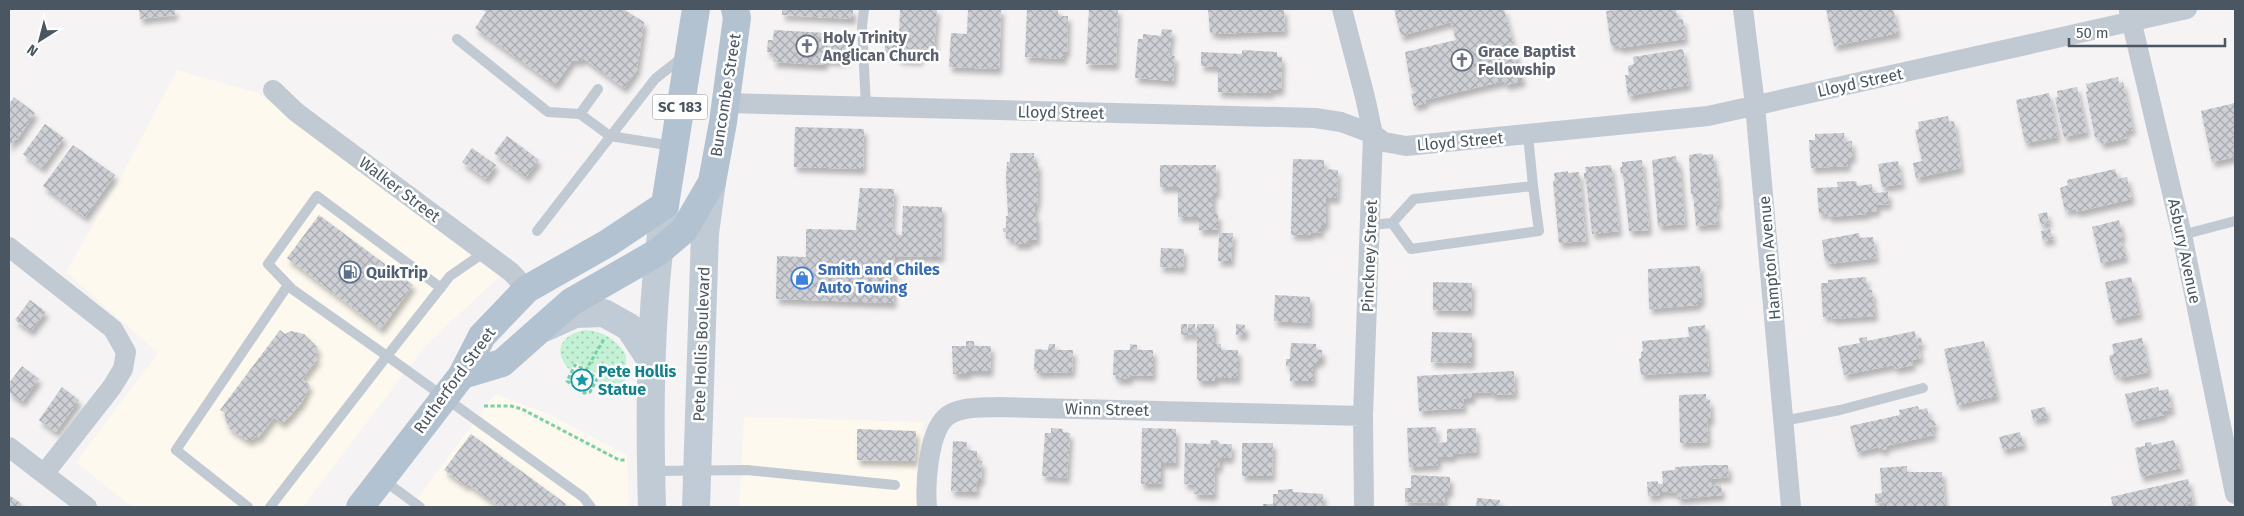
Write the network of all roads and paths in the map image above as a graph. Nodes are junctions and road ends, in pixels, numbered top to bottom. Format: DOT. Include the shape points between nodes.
graph roads {
  1 [pos="696,9"];
  2 [pos="735,9"];
  3 [pos="864,9"];
  4 [pos="1342,9"];
  5 [pos="1742,9"];
  6 [pos="2187,9"];
  7 [pos="2130,15"];
  8 [pos="457,39"];
  9 [pos="689,52"];
  10 [pos="598,89"];
  11 [pos="273,90"];
  12 [pos="725,103"];
  13 [pos="1755,105"];
  14 [pos="866,107"];
  15 [pos="580,114"];
  16 [pos="1372,134"];
  17 [pos="1528,135"];
  18 [pos="610,136"];
  19 [pos="674,146"];
  20 [pos="712,182"];
  21 [pos="1532,186"];
  22 [pos="665,205"];
  23 [pos="2235,221"];
  24 [pos="1392,223"];
  25 [pos="1370,225"];
  26 [pos="537,232"];
  27 [pos="2182,235"];
  28 [pos="9,247"];
  29 [pos="485,252"];
  30 [pos="658,252"];
  31 [pos="288,285"];
  32 [pos="441,288"];
  33 [pos="527,289"];
  34 [pos="544,328"];
  35 [pos="608,332"];
  36 [pos="387,356"];
  37 [pos="652,362"];
  38 [pos="586,370"];
  39 [pos="462,375"];
  40 [pos="1923,388"];
  41 [pos="443,397"];
  42 [pos="483,406"];
  43 [pos="1364,416"];
  44 [pos="1783,421"];
  45 [pos="9,447"];
  46 [pos="639,466"];
  47 [pos="697,470"];
  48 [pos="44,474"];
  49 [pos="382,478"];
  50 [pos="895,484"];
  51 [pos="2235,494"];
  52 [pos="87,507"];
  53 [pos="248,507"];
  54 [pos="270,507"];
  55 [pos="360,507"];
  56 [pos="420,507"];
  57 [pos="591,507"];
  58 [pos="652,507"];
  59 [pos="696,507"];
  60 [pos="927,507"];
  61 [pos="1364,507"];
  62 [pos="1791,507"];
  1 -- 9 [label="main road, SC 183"];
  2 -- 12 [label="main road, Buncombe Street / SC 183" via="737,18"];
  3 -- 14 [label="lane"];
  4 -- 16 [label="street, Pinckney Street"];
  5 -- 13 [label="street, Hampton Avenue"];
  6 -- 7 [label="street, Lloyd Street"];
  7 -- 13 [label="street, Lloyd Street"];
  7 -- 27 [label="street, Asbury Avenue"];
  8 -- 15 [label="lane" via="548,112"];
  9 -- 18 [label="lane" via="655,79"];
  9 -- 19 [label="main road, SC 183"];
  10 -- 15 [label="lane"];
  11 -- 29 [label="street, Walker Street" via="296,112"];
  12 -- 14 [label="street, Lloyd Street"];
  12 -- 20 [label="main road, Buncombe Street / SC 183"];
  13 -- 17 [label="street, Lloyd Street" via="1708,116"];
  13 -- 44 [label="street, Hampton Avenue"];
  14 -- 16 [label="street, Lloyd Street" via="1315,118 1341,122"];
  15 -- 18 [label="lane"];
  16 -- 17 [label="street, Lloyd Street" via="1384,142 1406,146"];
  16 -- 25 [label="street, Pinckney Street"];
  17 -- 21 [label="lane"];
  18 -- 19 [label="lane"];
  18 -- 26 [label="lane"];
  19 -- 22 [label="main road, SC 183"];
  20 -- 30 [label="main road" via="684,230"];
  20 -- 47 [label="main road, Pete Hollis Boulevard / SC 183" via="705,233"];
  21 -- 24 [label="lane" via="1414,199"];
  21 -- 24 [label="lane" via="1539,231 1411,249"];
  22 -- 30 [label="main road, SC 183"];
  22 -- 33 [label="main road, Rutherford Street" via="608,243"];
  23 -- 27 [label="lane"];
  24 -- 25 [label="lane"];
  25 -- 43 [label="street, Pinckney Street"];
  27 -- 51 [label="street, Asbury Avenue"];
  28 -- 48 [label="street" via="113,329 126,352 123,369 112,387"];
  29 -- 32 [label="lane" via="450,276"];
  29 -- 33 [label="street, Walker Street"];
  30 -- 34 [label="main road" via="571,302"];
  30 -- 37 [label="main road, SC 183"];
  31 -- 32 [label="lane" via="268,264 317,196"];
  31 -- 36 [label="lane"];
  31 -- 53 [label="lane" via="176,450"];
  32 -- 36 [label="lane"];
  33 -- 39 [label="main road, Rutherford Street" via="482,336"];
  34 -- 37 [label="main road" via="575,314 604,313 629,327"];
  34 -- 39 [label="main road" via="502,363"];
  35 -- 38 [label="path"];
  36 -- 41 [label="lane"];
  36 -- 54 [label="lane"];
  37 -- 46 [label="main road, SC 183" via="649,407"];
  38 -- 38 [label="path" via="575,365 567,381 584,393 590,392 597,379"];
  39 -- 41 [label="main road, Rutherford Street"];
  40 -- 44 [label="lane"];
  41 -- 49 [label="main road, Rutherford Street"];
  41 -- 57 [label="lane" via="583,497"];
  42 -- 46 [label="path" via="511,406 522,410 620,460"];
  43 -- 60 [label="street, Winn Street" via="966,408 946,418 933,442"];
  43 -- 61 [label="street, Pinckney Street"];
  44 -- 62 [label="street, Hampton Avenue"];
  45 -- 48 [label="street"];
  46 -- 47 [label="lane"];
  46 -- 58 [label="main road, SC 183"];
  47 -- 50 [label="lane" via="747,470"];
  47 -- 59 [label="main road, Pete Hollis Boulevard / SC 183"];
  48 -- 52 [label="street"];
  49 -- 55 [label="main road, Rutherford Street"];
  49 -- 56 [label="lane"];
}
